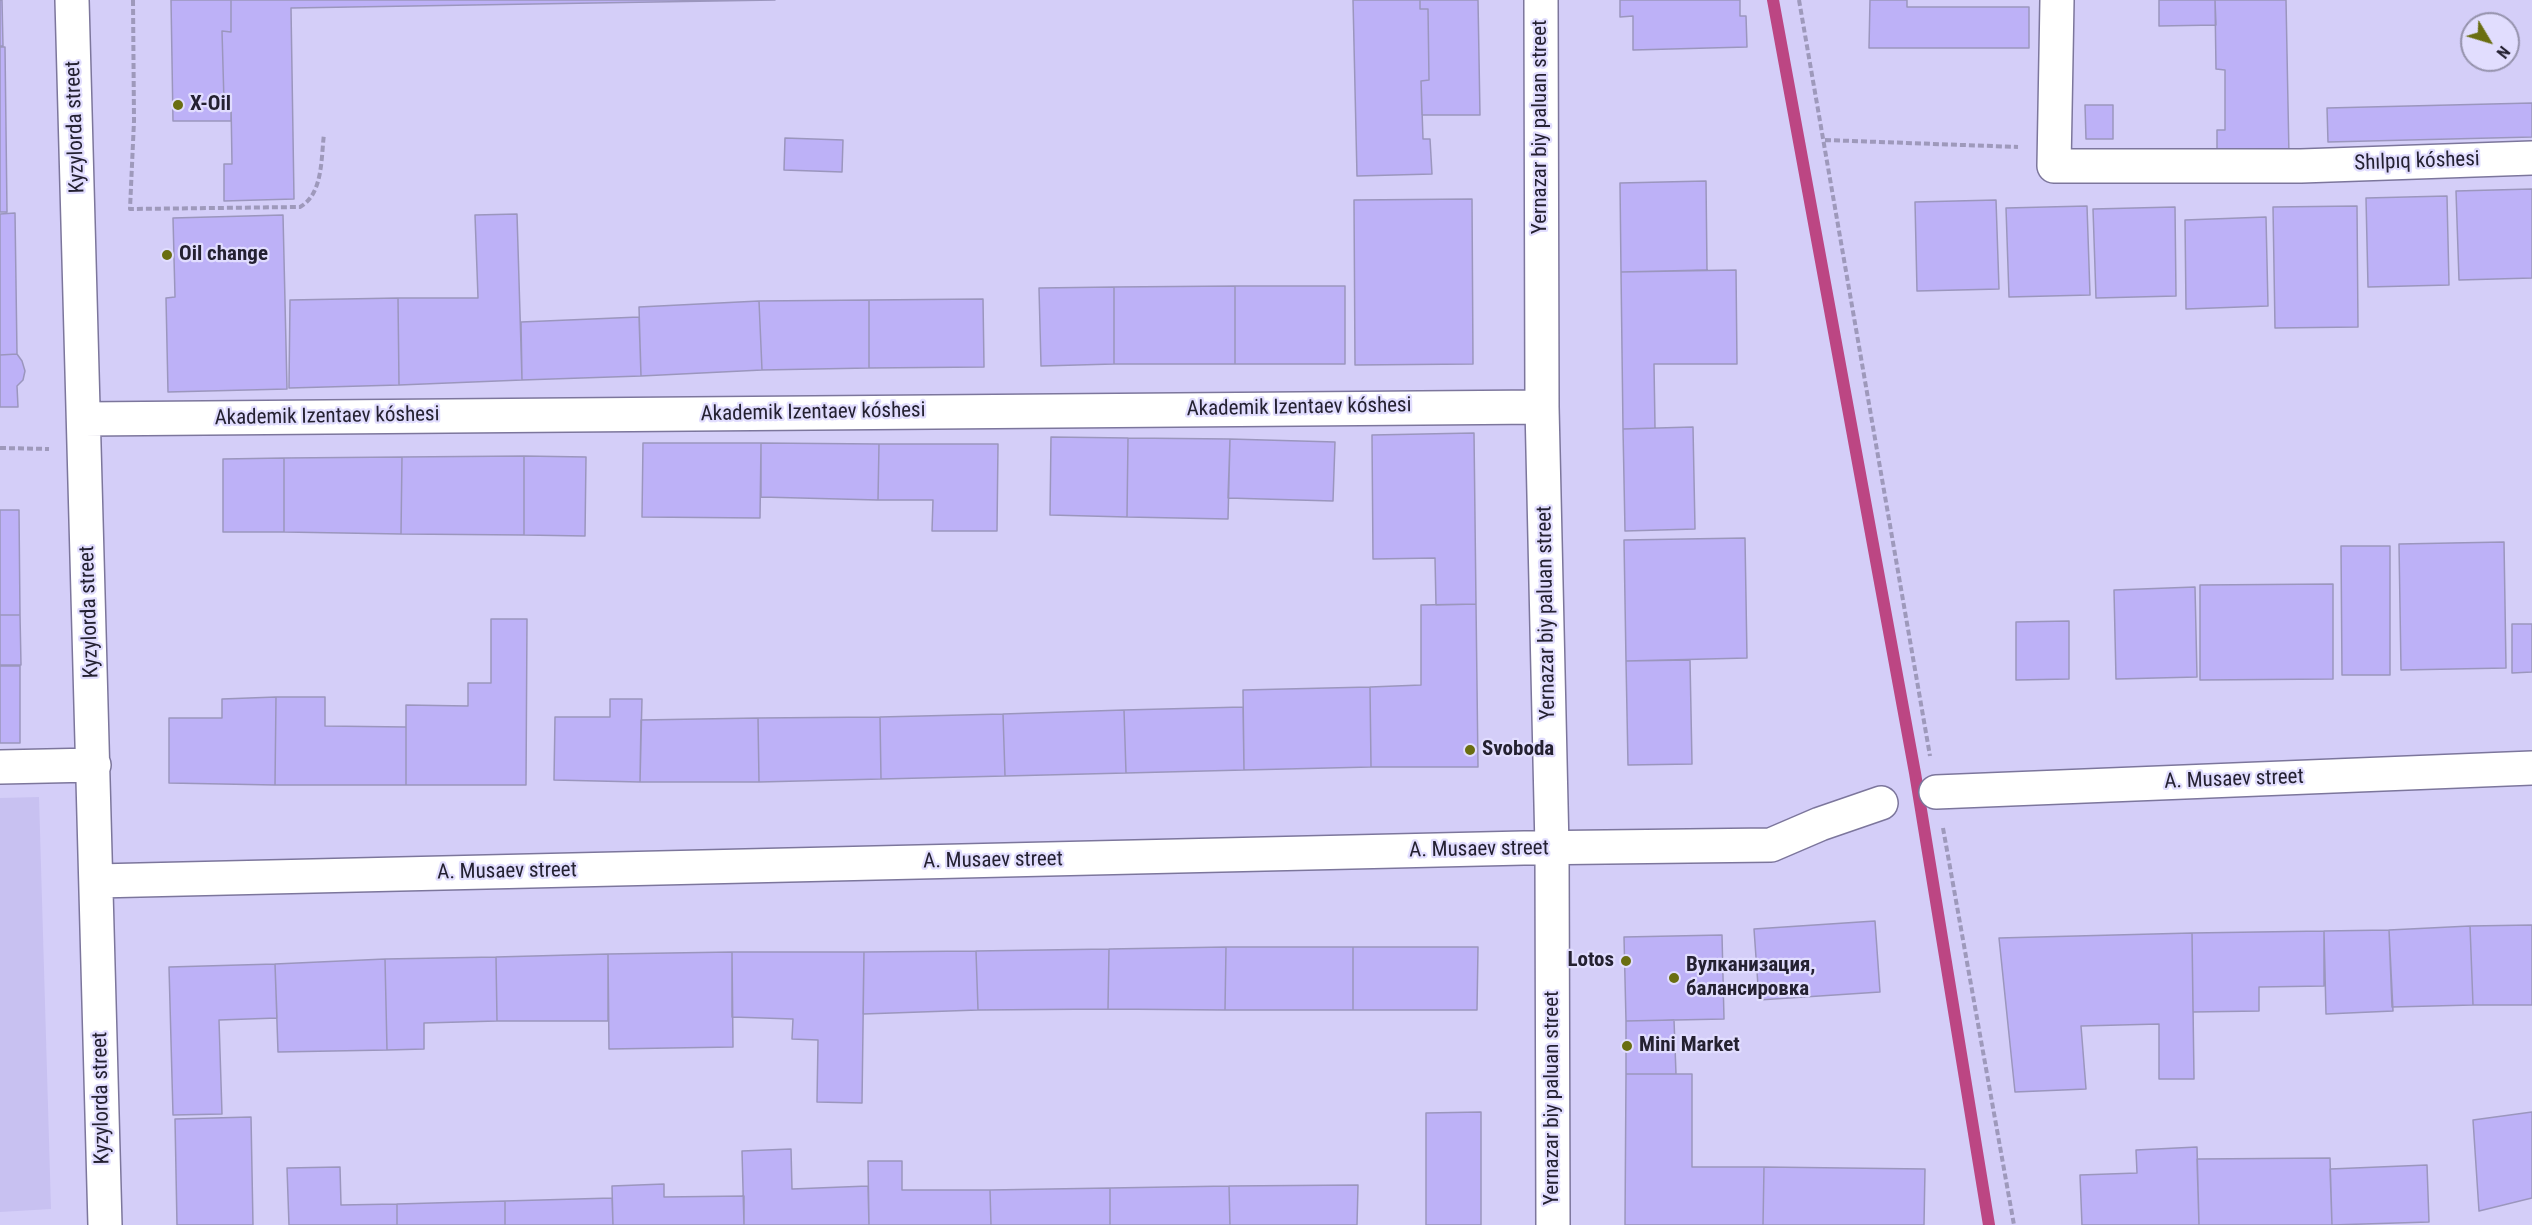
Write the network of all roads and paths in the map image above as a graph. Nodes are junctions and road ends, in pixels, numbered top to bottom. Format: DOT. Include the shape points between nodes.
graph roads {
  1 [pos="72,0"];
  2 [pos="133,0"];
  3 [pos="1541,0"];
  4 [pos="1799,0"];
  5 [pos="2057,0"];
  6 [pos="324,134"];
  7 [pos="1824,140"];
  8 [pos="2055,148"];
  9 [pos="2532,158"];
  10 [pos="1542,406"];
  11 [pos="85,435"];
  12 [pos="0,448"];
  13 [pos="94,765"];
  14 [pos="0,766"];
  15 [pos="2532,768"];
  16 [pos="1936,792"];
  17 [pos="1881,803"];
  18 [pos="1552,848"];
  19 [pos="97,881"];
  20 [pos="105,1225"];
  21 [pos="1553,1225"];
  22 [pos="2014,1225"];
  1 -- 11 [label="street, Kyzylorda street"];
  2 -- 6 [label="path" via="130,209 300,207 311,201 317,184"];
  3 -- 10 [label="street, Yernazar biy paluan street"];
  4 -- 7 [label="path"];
  5 -- 8 [label="street"];
  7 -- 8 [label="path"];
  7 -- 16 [label="path"];
  8 -- 9 [label="street, Shılpıq kóshesi" via="2054,166 2301,166"];
  10 -- 11 [label="street, Akademik Izentaev kóshesi"];
  10 -- 18 [label="street, Yernazar biy paluan street"];
  11 -- 12 [label="path"];
  11 -- 13 [label="street, Kyzylorda street"];
  13 -- 14 [label="street"];
  13 -- 19 [label="street, Kyzylorda street"];
  15 -- 16 [label="street, A. Musaev street"];
  16 -- 22 [label="path"];
  17 -- 18 [label="street, A. Musaev street" via="1772,845"];
  18 -- 19 [label="street, A. Musaev street"];
  18 -- 21 [label="street, Yernazar biy paluan street"];
  19 -- 20 [label="street, Kyzylorda street"];
}
